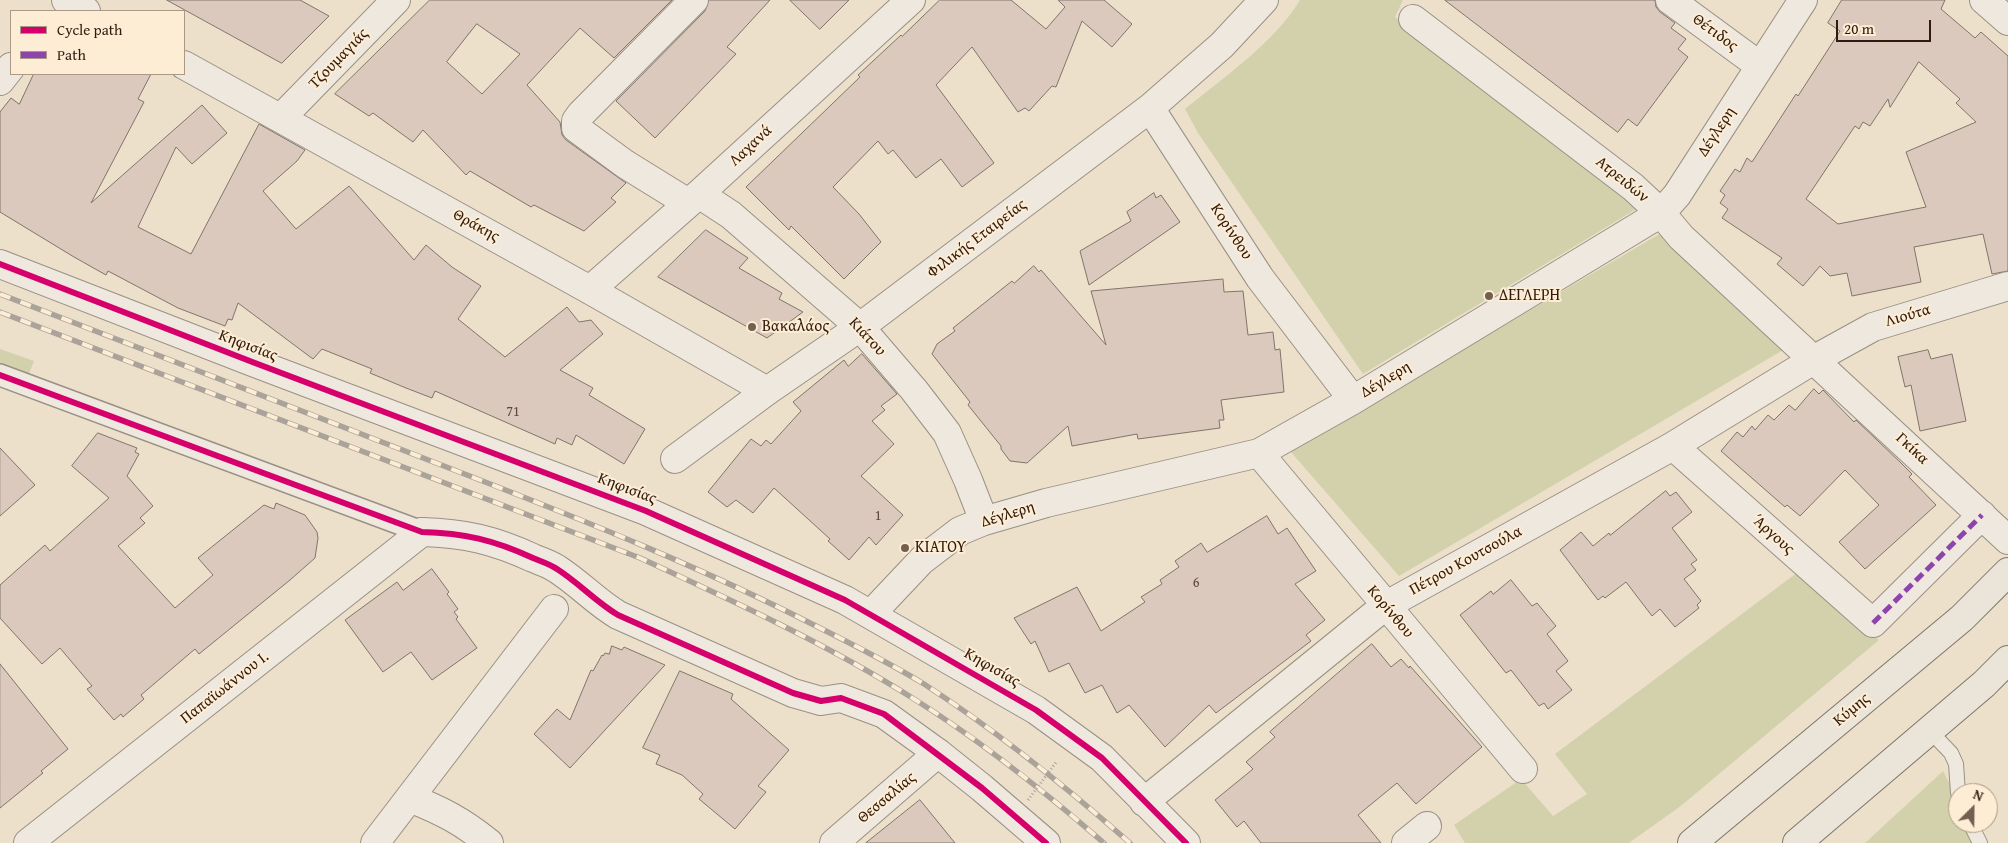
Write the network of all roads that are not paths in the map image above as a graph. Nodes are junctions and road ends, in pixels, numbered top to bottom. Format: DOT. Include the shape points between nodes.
graph roads {
  1 [pos="65,0"];
  2 [pos="396,0"];
  3 [pos="694,0"];
  4 [pos="911,0"];
  5 [pos="1264,0"];
  6 [pos="1670,0"];
  7 [pos="1803,0"];
  8 [pos="1984,0"];
  9 [pos="57,10"];
  10 [pos="84,10"];
  11 [pos="1413,19"];
  12 [pos="2008,22"];
  13 [pos="185,66"];
  14 [pos="1760,66"];
  15 [pos="10,68"];
  16 [pos="0,81"];
  17 [pos="1150,108"];
  18 [pos="281,118"];
  19 [pos="694,199"];
  20 [pos="1661,213"];
  21 [pos="0,264"];
  22 [pos="2008,286"];
  23 [pos="590,290"];
  24 [pos="860,327"];
  25 [pos="1814,359"];
  26 [pos="0,375"];
  27 [pos="767,391"];
  28 [pos="1352,400"];
  29 [pos="1673,446"];
  30 [pos="1258,453"];
  31 [pos="674,459"];
  32 [pos="1982,515"];
  33 [pos="984,521"];
  34 [pos="422,532"];
  35 [pos="2008,540"];
  36 [pos="2008,572"];
  37 [pos="1385,606"];
  38 [pos="554,609"];
  39 [pos="871,614"];
  40 [pos="2008,660"];
  41 [pos="1930,731"];
  42 [pos="938,753"];
  43 [pos="1523,769"];
  44 [pos="1957,783"];
  45 [pos="410,798"];
  46 [pos="1144,802"];
  47 [pos="1427,826"];
  48 [pos="28,843"];
  49 [pos="375,843"];
  50 [pos="490,843"];
  51 [pos="834,843"];
  52 [pos="1046,843"];
  53 [pos="1186,843"];
  54 [pos="1406,843"];
  55 [pos="1692,843"];
  56 [pos="1796,843"];
  1 -- 9 [label="street"];
  1 -- 10 [label="street"];
  2 -- 18 [label="street, Τζουμαγιάς"];
  3 -- 19 [label="street, Κιάτου" via="576,121 576,128 625,164"];
  4 -- 19 [label="street, Λαχανά"];
  5 -- 17 [label="street, Φιλικής Εταιρείας" via="1222,45"];
  6 -- 14 [label="street, Θέτιδος"];
  7 -- 14 [label="street, Δέγλερη"];
  8 -- 12 [label="street"];
  11 -- 20 [label="street, Ατρειδών" via="1634,187"];
  13 -- 18 [label="street, Θράκης"];
  14 -- 20 [label="street, Δέγλερη" via="1677,195"];
  15 -- 16 [label="street"];
  17 -- 24 [label="street, Φιλικής Εταιρείας"];
  17 -- 28 [label="street, Κορίνθου" via="1260,278"];
  18 -- 23 [label="street, Θράκης"];
  19 -- 23 [label="street, Λαχανά"];
  19 -- 24 [label="street, Κιάτου" via="731,215"];
  20 -- 25 [label="street, Ατρειδών" via="1681,237"];
  20 -- 28 [label="street, Δέγλερη"];
  21 -- 39 [label="street, Κηφισίας" via="646,511"];
  22 -- 25 [label="street, Λιούτα" via="1873,326"];
  23 -- 27 [label="street, Θράκης"];
  24 -- 27 [label="street, Φιλικής Εταιρείας"];
  24 -- 33 [label="street, Κιάτου" via="947,433"];
  25 -- 29 [label="street, Πέτρου Κουτσούλα"];
  25 -- 32 [label="street, Γκίκα"];
  26 -- 34 [label="street"];
  27 -- 31 [label="street, Φιλικής Εταιρείας"];
  28 -- 30 [label="street, Δέγλερη"];
  29 -- 32 [label="street, Άργους" via="1873,623"];
  29 -- 37 [label="street, Πέτρου Κουτσούλα"];
  30 -- 33 [label="street, Δέγλερη" via="1046,503"];
  30 -- 37 [label="street, Κορίνθου"];
  32 -- 35 [label="street, Γκίκα"];
  33 -- 39 [label="street, Δέγλερη" via="960,531 922,560"];
  34 -- 42 [label="street" via="453,533 525,554 556,568 618,614 793,693 821,701 841,698 884,714"];
  34 -- 48 [label="street, Παπαϊωάννου Ι."];
  36 -- 55 [label="main road, Κύμης" via="1962,618"];
  37 -- 43 [label="street, Κορίνθου"];
  37 -- 46 [label="street, Πέτρου Κουτσούλα"];
  38 -- 45 [label="street"];
  39 -- 46 [label="street, Κηφισίας" via="1036,710 1102,758"];
  40 -- 41 [label="main road"];
  41 -- 44 [label="lane" via="1951,753 1956,764"];
  41 -- 56 [label="main road"];
  42 -- 51 [label="street, Θεσσαλίας"];
  42 -- 52 [label="street"];
  45 -- 49 [label="street"];
  45 -- 50 [label="street" via="443,811"];
  46 -- 53 [label="street, Κηφισίας"];
  47 -- 54 [label="street"];
}
